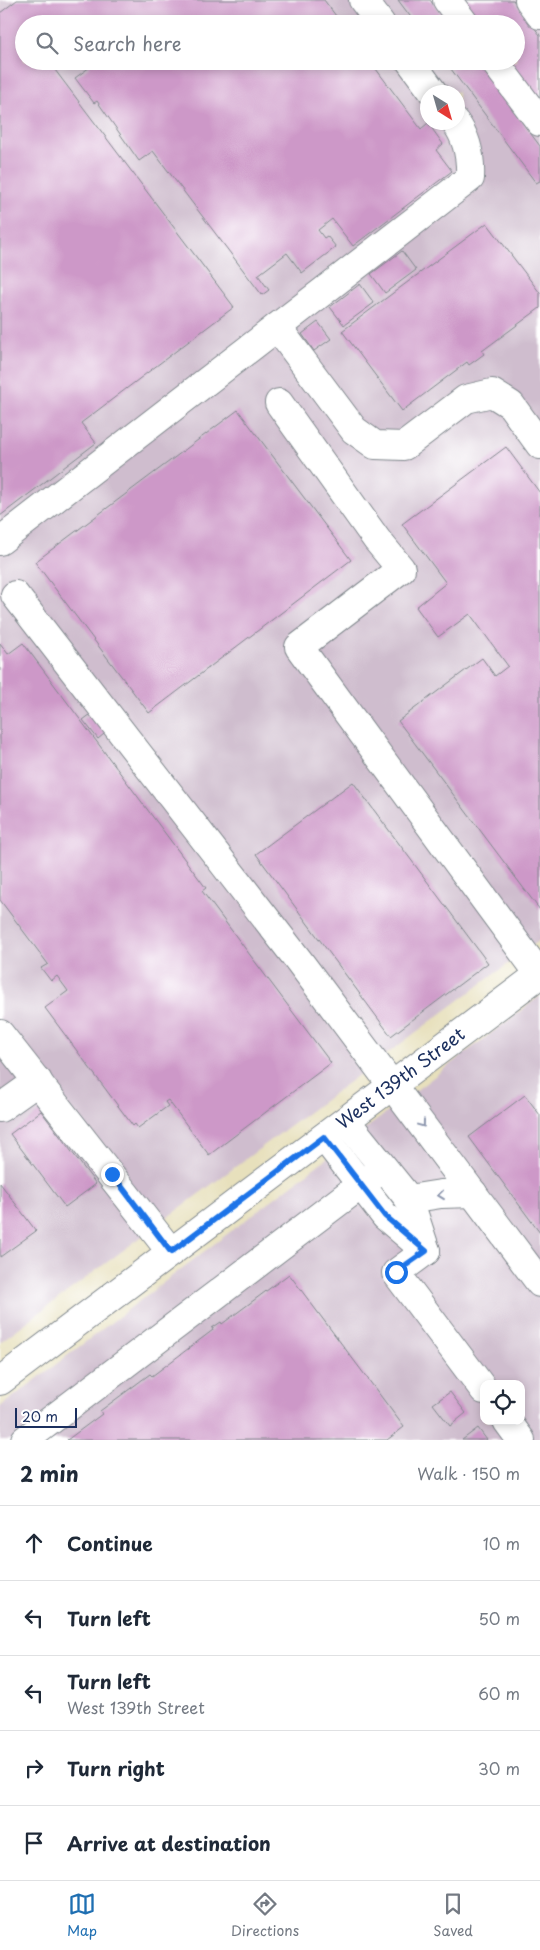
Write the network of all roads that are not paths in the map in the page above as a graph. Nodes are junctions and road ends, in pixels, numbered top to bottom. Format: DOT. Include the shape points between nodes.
graph roads {
  1 [pos="363,0"];
  2 [pos="447,0"];
  3 [pos="529,0"];
  4 [pos="374,15"];
  5 [pos="458,15"];
  6 [pos="540,15"];
  7 [pos="417,70"];
  8 [pos="501,70"];
  9 [pos="428,85"];
  10 [pos="540,122"];
  11 [pos="461,130"];
  12 [pos="277,328"];
  13 [pos="280,403"];
  14 [pos="540,445"];
  15 [pos="0,541"];
  16 [pos="15,594"];
  17 [pos="540,974"];
  18 [pos="0,1034"];
  19 [pos="38,1081"];
  20 [pos="393,1085"];
  21 [pos="0,1108"];
  22 [pos="346,1121"];
  23 [pos="324,1137"];
  24 [pos="384,1168"];
  25 [pos="361,1185"];
  26 [pos="473,1193"];
  27 [pos="409,1200"];
  28 [pos="426,1251"];
  29 [pos="171,1252"];
  30 [pos="540,1283"];
  31 [pos="1,1378"];
  32 [pos="480,1385"];
  33 [pos="510,1425"];
  34 [pos="24,1440"];
  35 [pos="521,1440"];
  1 -- 4 [label="street"];
  2 -- 5 [label="street"];
  3 -- 6 [label="street"];
  7 -- 9 [label="street"];
  8 -- 10 [label="street"];
  11 -- 12 [label="street" via="471,158 470,178"];
  12 -- 14 [label="street" via="354,430 375,444 404,446 466,399 492,393 511,405"];
  12 -- 15 [label="street"];
  13 -- 17 [label="street" via="401,569 299,647"];
  16 -- 20 [label="street"];
  17 -- 20 [label="street, West 139th Street"];
  18 -- 19 [label="street"];
  19 -- 21 [label="street"];
  19 -- 29 [label="street"];
  20 -- 22 [label="street, West 139th Street"];
  20 -- 26 [label="street, one-way"];
  22 -- 23 [label="street, West 139th Street"];
  22 -- 24 [label="street"];
  23 -- 25 [label="street"];
  23 -- 29 [label="street, West 139th Street"];
  24 -- 25 [label="street"];
  24 -- 27 [label="street"];
  25 -- 28 [label="street" via="385,1216"];
  25 -- 34 [label="street"];
  26 -- 27 [label="street, one-way"];
  26 -- 30 [label="street"];
  27 -- 28 [label="street"];
  28 -- 32 [label="street" via="396,1272"];
  29 -- 31 [label="street, West 139th Street"];
  33 -- 35 [label="street"];
}
